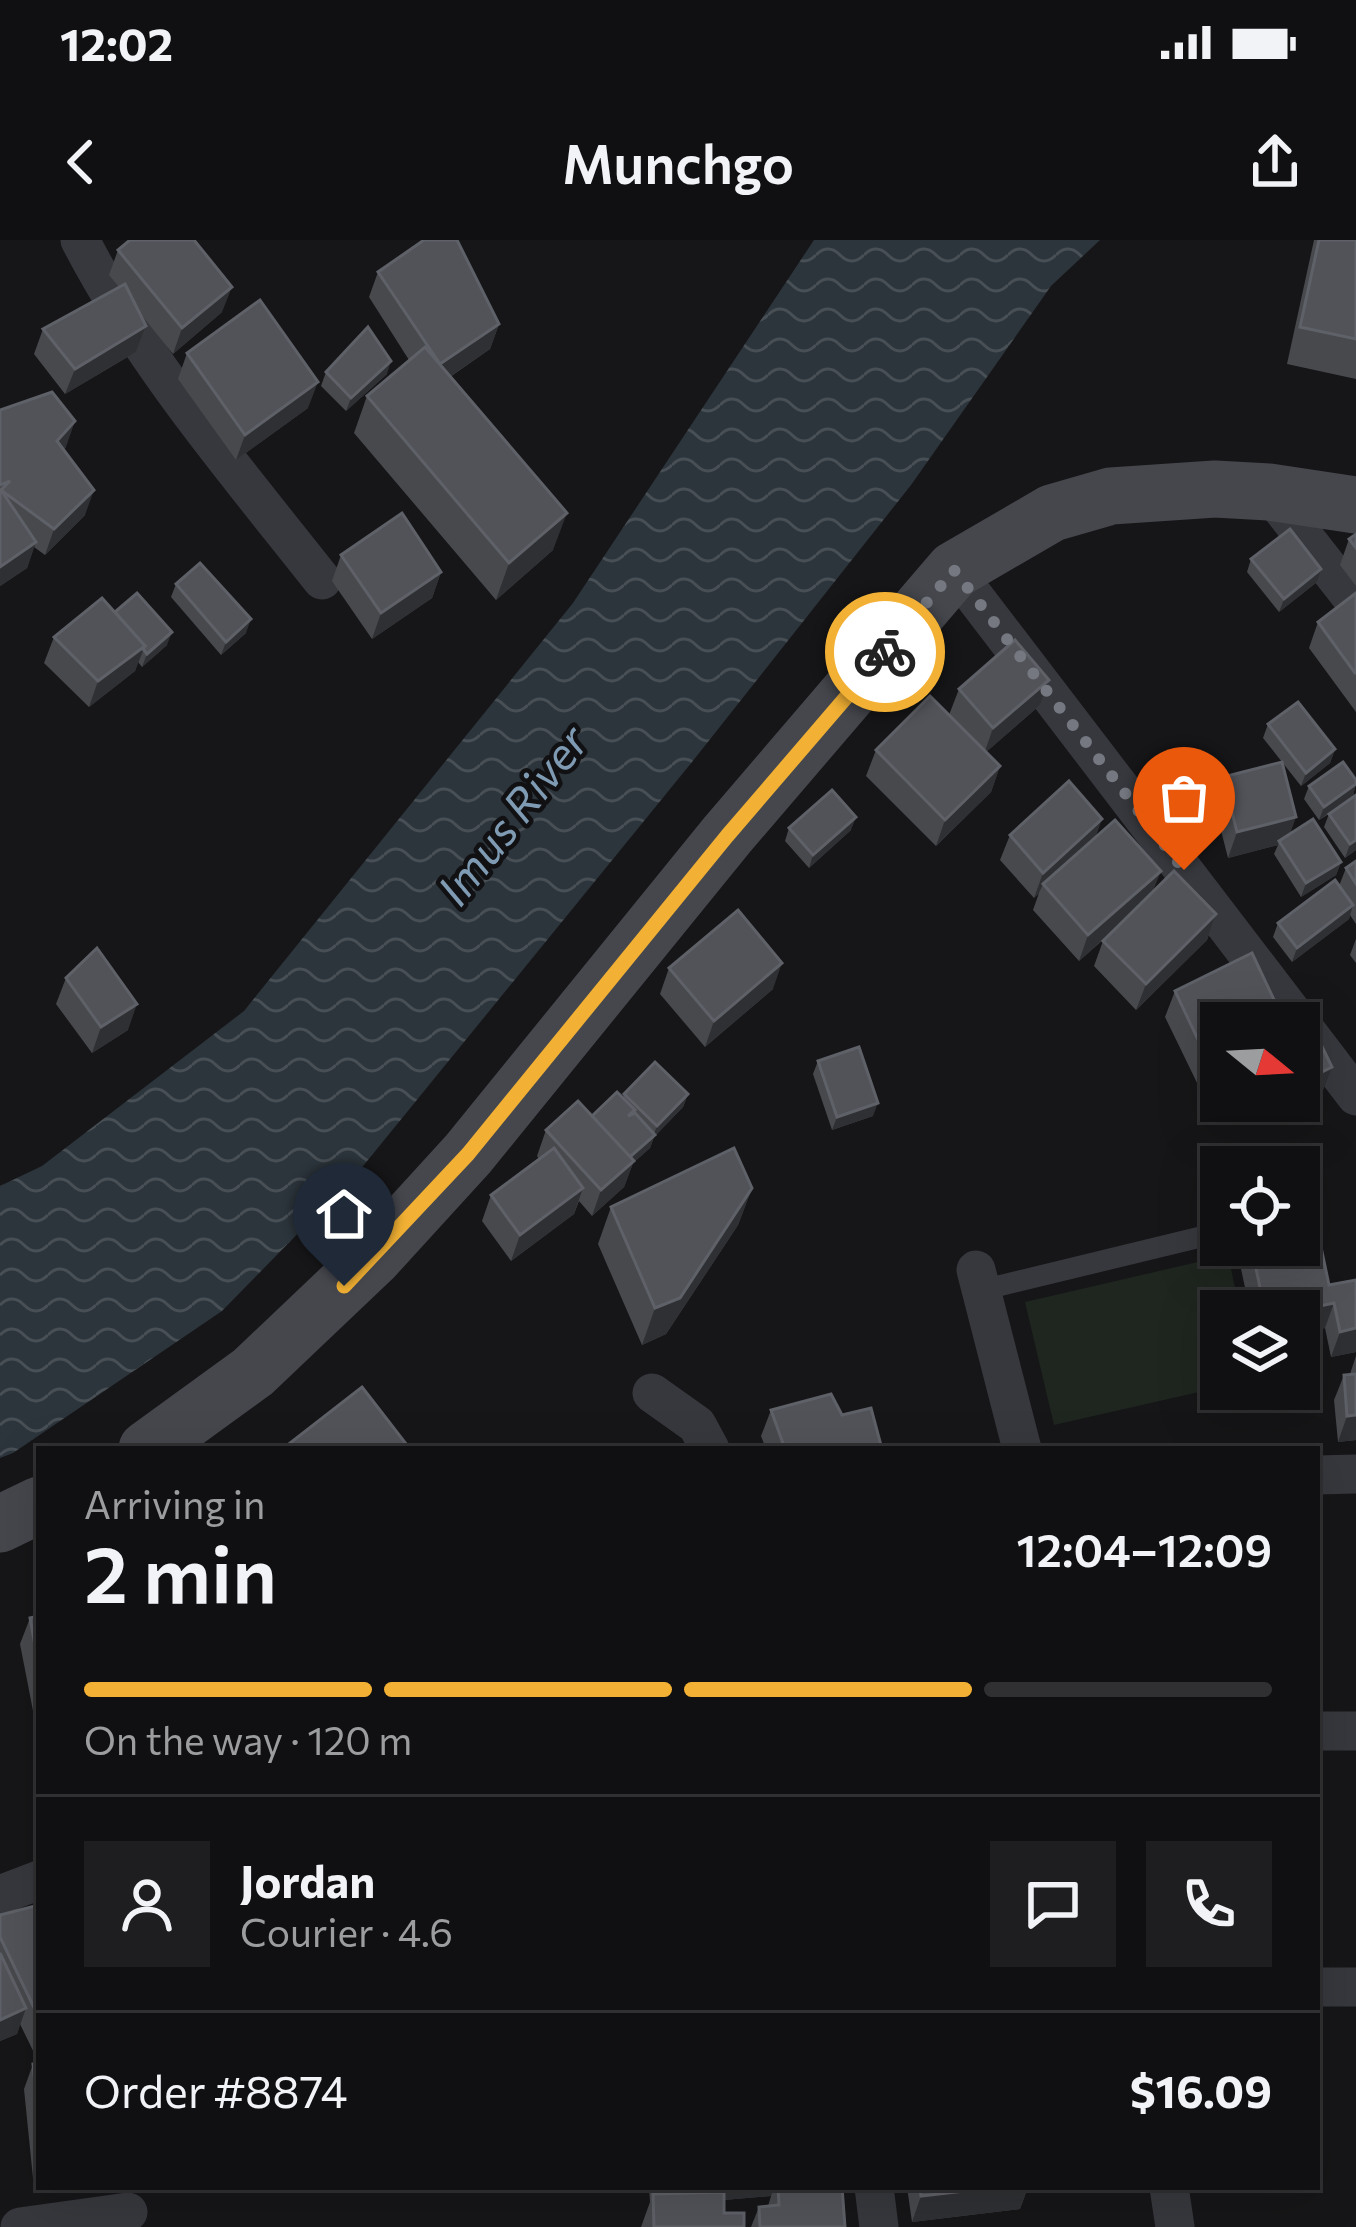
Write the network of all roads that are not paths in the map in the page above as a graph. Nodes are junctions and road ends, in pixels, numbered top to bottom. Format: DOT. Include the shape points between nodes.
graph roads {
  1 [pos="80,240"];
  2 [pos="1269,492"];
  3 [pos="1356,505"];
  4 [pos="954,570"];
  5 [pos="322,580"];
  6 [pos="1356,603"];
  7 [pos="1356,1096"];
  8 [pos="1200,1237"];
  9 [pos="979,1280"];
  10 [pos="652,1393"];
  11 [pos="151,1446"];
  12 [pos="708,1446"];
  13 [pos="1021,1446"];
  14 [pos="1356,1474"];
  15 [pos="1320,1475"];
  16 [pos="36,1506"];
  17 [pos="0,1524"];
  18 [pos="1320,1731"];
  19 [pos="1356,1731"];
  20 [pos="36,1881"];
  21 [pos="0,1895"];
  22 [pos="1320,1987"];
  23 [pos="1356,1987"];
  24 [pos="874,2190"];
  25 [pos="1169,2190"];
  26 [pos="128,2212"];
  27 [pos="42,2226"];
  28 [pos="879,2227"];
  29 [pos="1175,2227"];
  1 -- 5 [label="street" via="172,388"];
  2 -- 3 [label="main road"];
  2 -- 4 [label="main road" via="1111,496 1052,513"];
  2 -- 6 [label="street"];
  4 -- 7 [label="street"];
  4 -- 11 [label="main road" via="374,1257 253,1372"];
  8 -- 9 [label="lane"];
  9 -- 13 [label="street"];
  10 -- 12 [label="street" via="697,1425"];
  14 -- 15 [label="street"];
  16 -- 17 [label="main road"];
  18 -- 19 [label="street"];
  20 -- 21 [label="street"];
  22 -- 23 [label="street"];
  24 -- 28 [label="street"];
  25 -- 29 [label="street"];
  26 -- 27 [label="street"];
}
